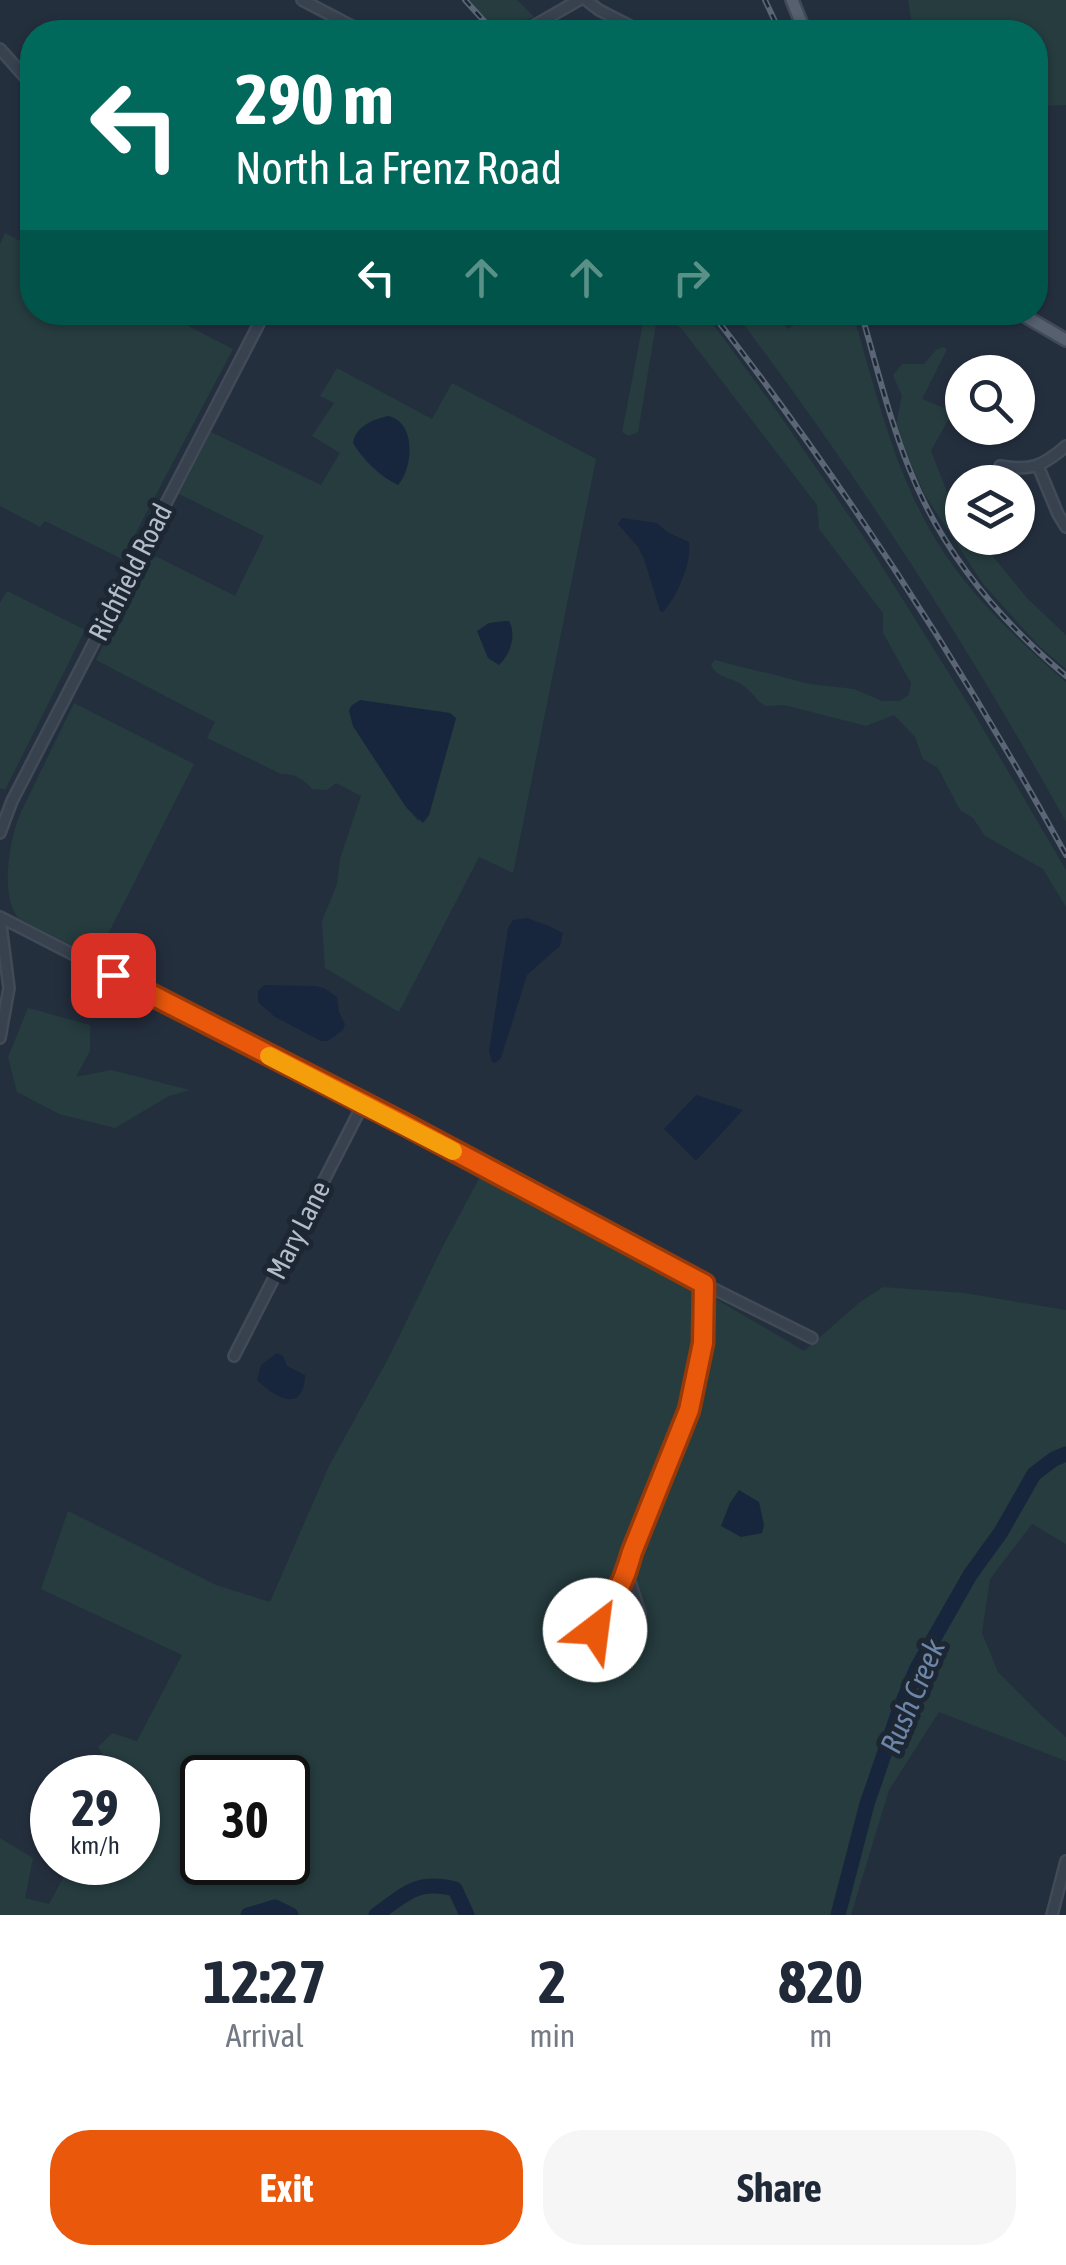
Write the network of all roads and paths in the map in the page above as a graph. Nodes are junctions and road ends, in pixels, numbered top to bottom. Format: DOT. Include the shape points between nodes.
graph roads {
  1 [pos="302,0"];
  2 [pos="583,0"];
  3 [pos="341,20"];
  4 [pos="546,20"];
  5 [pos="619,20"];
  6 [pos="0,48"];
  7 [pos="20,71"];
  8 [pos="258,325"];
  9 [pos="1040,325"];
  10 [pos="1066,340"];
  11 [pos="1066,446"];
  12 [pos="1035,466"];
  13 [pos="1038,466"];
  14 [pos="1066,527"];
  15 [pos="0,833"];
  16 [pos="0,917"];
  17 [pos="0,1038"];
  18 [pos="362,1104"];
  19 [pos="704,1284"];
  20 [pos="812,1338"];
  21 [pos="234,1356"];
  22 [pos="627,1572"];
  23 [pos="1066,1861"];
  24 [pos="1052,1915"];
  1 -- 3 [label="street"];
  2 -- 4 [label="street"];
  2 -- 5 [label="street"];
  6 -- 7 [label="street"];
  8 -- 15 [label="street, Richfield Road"];
  9 -- 10 [label="main road"];
  11 -- 13 [label="street"];
  12 -- 13 [label="street"];
  13 -- 14 [label="street"];
  16 -- 17 [label="street" via="9,988"];
  16 -- 18 [label="street"];
  18 -- 19 [label="street"];
  18 -- 21 [label="street, Mary Lane"];
  19 -- 20 [label="street"];
  19 -- 22 [label="street" via="703,1343 689,1410"];
  22 -- 22 [label="street" via="596,1619 604,1641 626,1644 642,1636"];
  23 -- 24 [label="street"];
}
